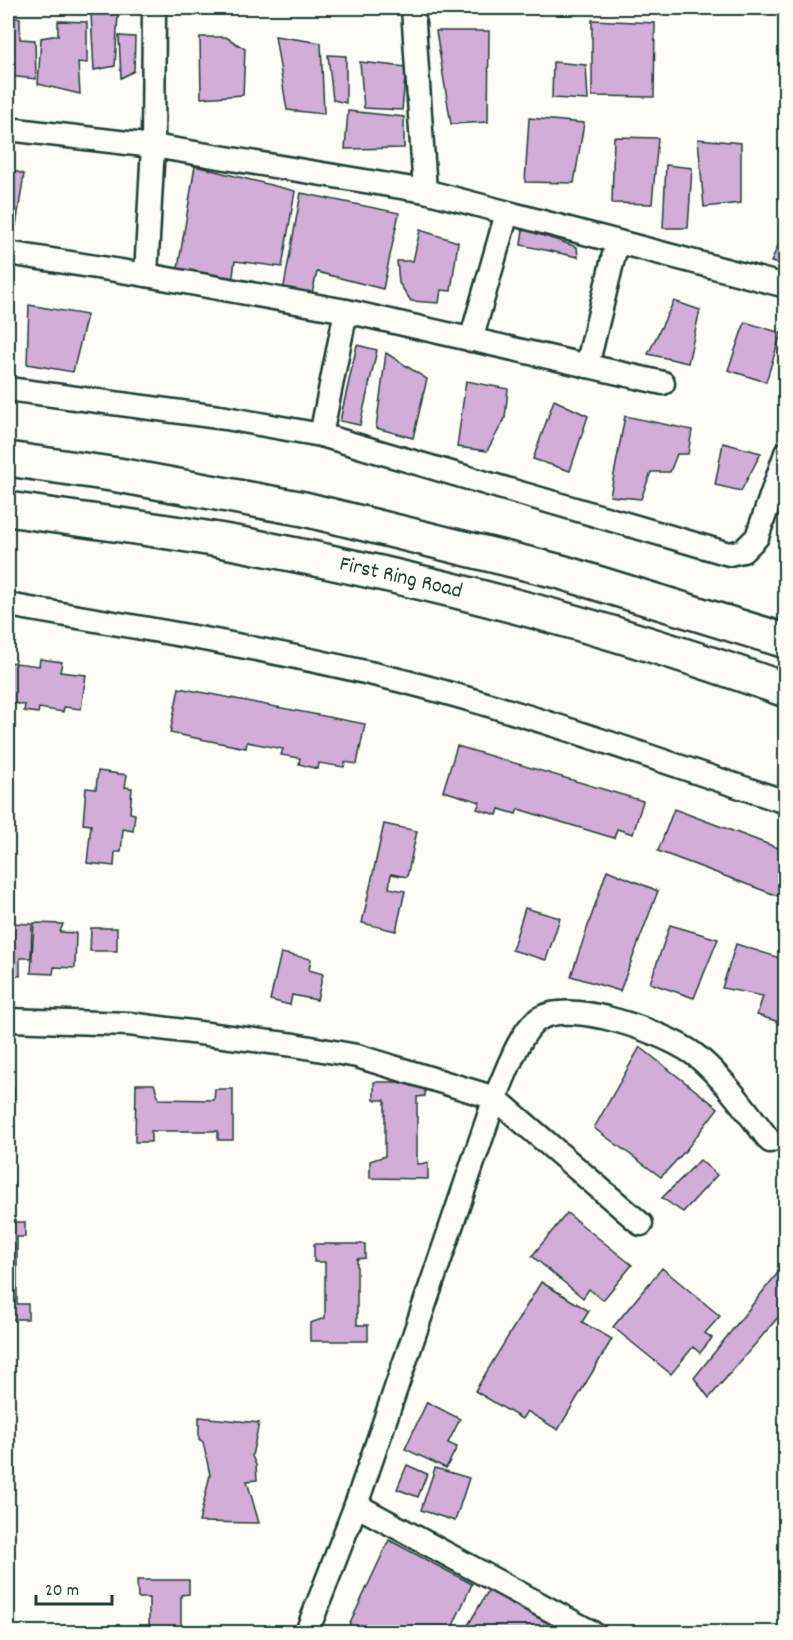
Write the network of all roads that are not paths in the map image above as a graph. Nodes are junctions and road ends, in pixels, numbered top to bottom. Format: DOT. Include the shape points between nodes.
graph roads {
  1 [pos="154,8"];
  2 [pos="413,8"];
  3 [pos="8,129"];
  4 [pos="153,146"];
  5 [pos="425,191"];
  6 [pos="507,213"];
  7 [pos="617,242"];
  8 [pos="8,253"];
  9 [pos="146,275"];
  10 [pos="786,286"];
  11 [pos="346,311"];
  12 [pos="471,340"];
  13 [pos="587,366"];
  14 [pos="663,383"];
  15 [pos="8,389"];
  16 [pos="321,435"];
  17 [pos="786,453"];
  18 [pos="8,459"];
  19 [pos="8,509"];
  20 [pos="8,605"];
  21 [pos="786,640"];
  22 [pos="786,690"];
  23 [pos="786,802"];
  24 [pos="8,1020"];
  25 [pos="495,1098"];
  26 [pos="771,1141"];
  27 [pos="641,1224"];
  28 [pos="356,1505"];
  29 [pos="307,1632"];
  30 [pos="591,1632"];
  1 -- 4 [label="street"];
  2 -- 5 [label="street"];
  3 -- 4 [label="street"];
  4 -- 5 [label="street"];
  4 -- 9 [label="street"];
  5 -- 6 [label="street"];
  6 -- 7 [label="street"];
  6 -- 12 [label="street"];
  7 -- 10 [label="street"];
  7 -- 13 [label="street"];
  8 -- 9 [label="street"];
  9 -- 11 [label="street"];
  11 -- 12 [label="street"];
  11 -- 16 [label="street"];
  12 -- 13 [label="street"];
  13 -- 14 [label="street"];
  15 -- 16 [label="street" via="226,418"];
  16 -- 17 [label="street" via="729,554 743,551 758,537"];
  18 -- 21 [label="main road, First Ring Road" via="304,509 561,573"];
  19 -- 22 [label="main road, First Ring Road" via="245,545 406,579 555,617"];
  20 -- 23 [label="street" via="220,641 379,676 509,711"];
  24 -- 25 [label="street" via="129,1024 294,1045 357,1056"];
  25 -- 26 [label="street" via="535,1022 552,1013 586,1014 677,1042 713,1071"];
  25 -- 27 [label="street"];
  25 -- 28 [label="street"];
  28 -- 29 [label="street"];
  28 -- 30 [label="street"];
}
